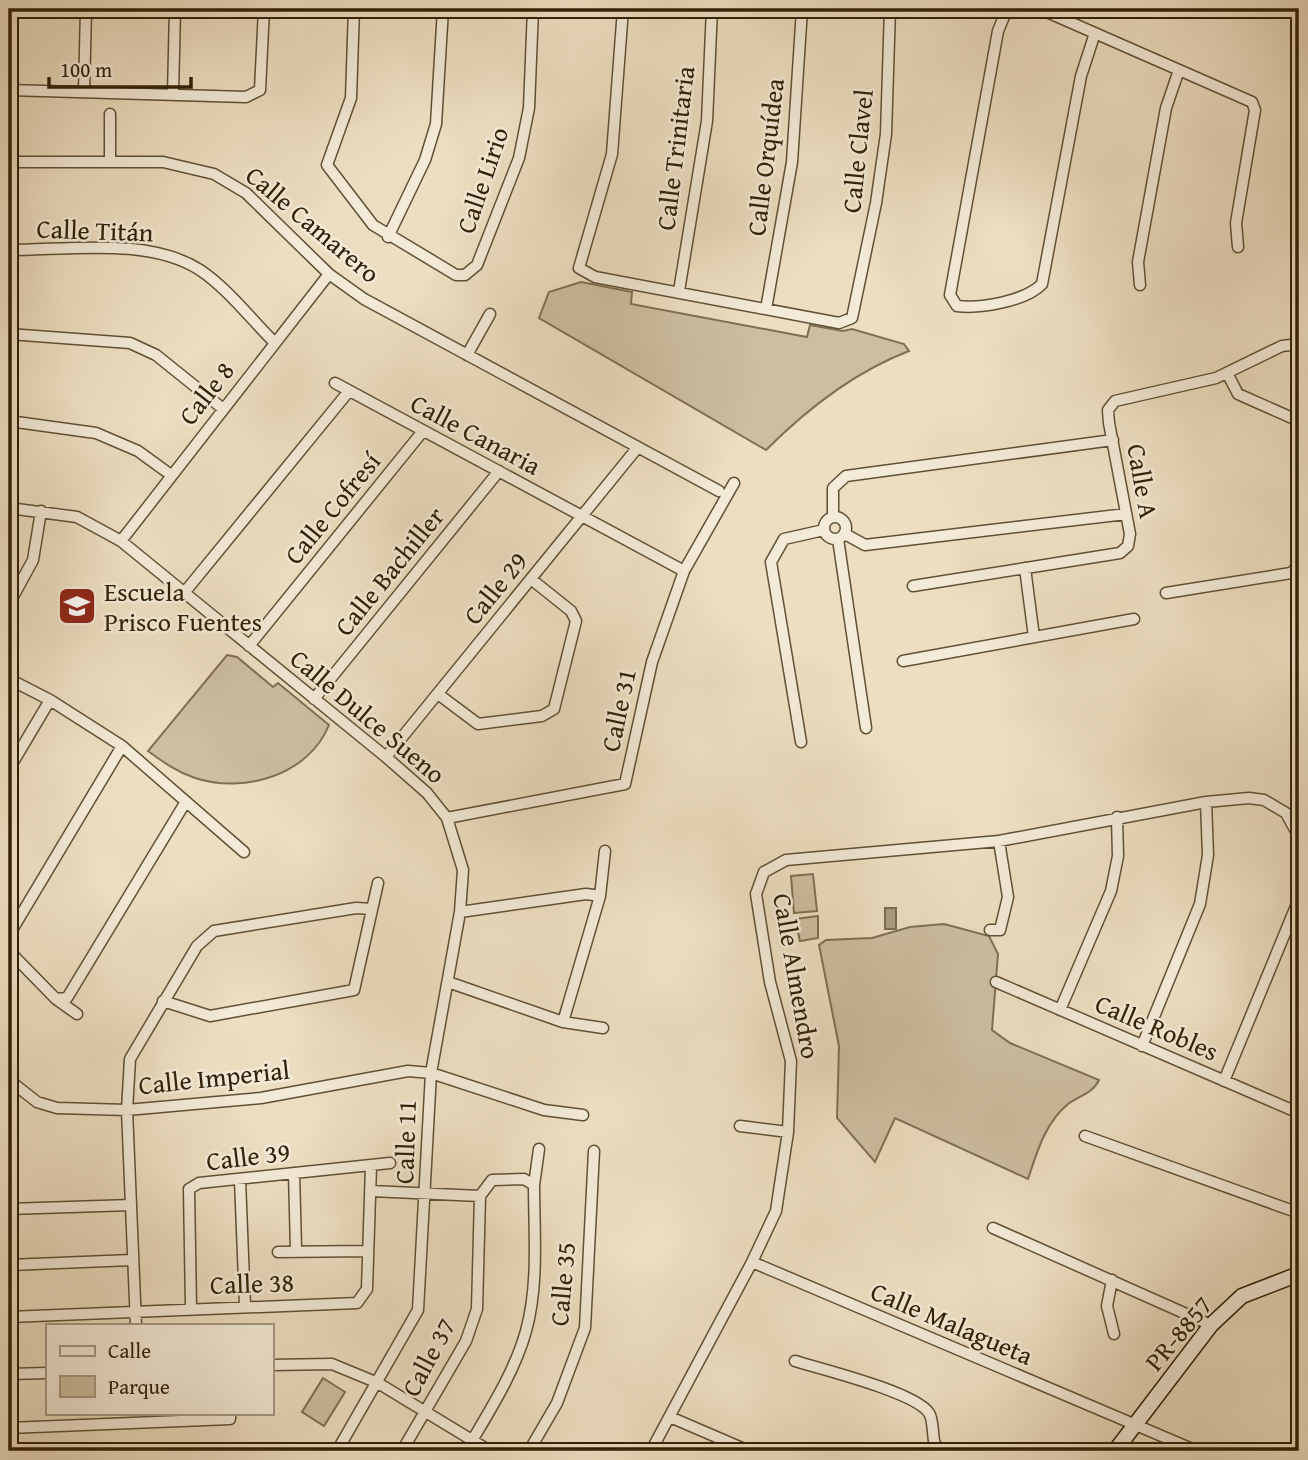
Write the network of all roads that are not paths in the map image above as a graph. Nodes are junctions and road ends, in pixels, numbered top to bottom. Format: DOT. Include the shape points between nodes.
graph roads {
  1 [pos="86,9"];
  2 [pos="175,9"];
  3 [pos="264,9"];
  4 [pos="354,9"];
  5 [pos="443,9"];
  6 [pos="533,9"];
  7 [pos="623,9"];
  8 [pos="712,9"];
  9 [pos="802,9"];
  10 [pos="890,9"];
  11 [pos="1007,9"];
  12 [pos="1040,9"];
  13 [pos="1095,33"];
  14 [pos="1179,70"];
  15 [pos="9,90"];
  16 [pos="84,92"];
  17 [pos="173,94"];
  18 [pos="110,114"];
  19 [pos="9,162"];
  20 [pos="110,162"];
  21 [pos="388,237"];
  22 [pos="1238,247"];
  23 [pos="9,250"];
  24 [pos="329,274"];
  25 [pos="1140,285"];
  26 [pos="679,292"];
  27 [pos="766,309"];
  28 [pos="490,314"];
  29 [pos="9,334"];
  30 [pos="274,342"];
  31 [pos="1299,344"];
  32 [pos="467,355"];
  33 [pos="1227,373"];
  34 [pos="335,383"];
  35 [pos="349,391"];
  36 [pos="222,408"];
  37 [pos="9,421"];
  38 [pos="1299,421"];
  39 [pos="423,431"];
  40 [pos="1113,440"];
  41 [pos="638,447"];
  42 [pos="499,471"];
  43 [pos="171,475"];
  44 [pos="734,484"];
  45 [pos="719,491"];
  46 [pos="9,508"];
  47 [pos="41,511"];
  48 [pos="1126,514"];
  49 [pos="582,516"];
  50 [pos="833,517"];
  51 [pos="824,530"];
  52 [pos="841,536"];
  53 [pos="121,541"];
  54 [pos="1299,565"];
  55 [pos="1025,568"];
  56 [pos="684,571"];
  57 [pos="531,579"];
  58 [pos="914,586"];
  59 [pos="184,593"];
  60 [pos="1166,593"];
  61 [pos="9,604"];
  62 [pos="1134,619"];
  63 [pos="1034,637"];
  64 [pos="249,646"];
  65 [pos="903,661"];
  66 [pos="9,679"];
  67 [pos="438,694"];
  68 [pos="314,699"];
  69 [pos="50,700"];
  70 [pos="866,728"];
  71 [pos="801,742"];
  72 [pos="122,746"];
  73 [pos="386,757"];
  74 [pos="9,769"];
  75 [pos="1206,802"];
  76 [pos="185,803"];
  77 [pos="1117,817"];
  78 [pos="447,818"];
  79 [pos="1299,837"];
  80 [pos="999,841"];
  81 [pos="605,851"];
  82 [pos="244,852"];
  83 [pos="378,883"];
  84 [pos="600,896"];
  85 [pos="1299,899"];
  86 [pos="372,909"];
  87 [pos="460,912"];
  88 [pos="990,930"];
  89 [pos="9,935"];
  90 [pos="9,951"];
  91 [pos="448,982"];
  92 [pos="996,982"];
  93 [pos="56,999"];
  94 [pos="163,1001"];
  95 [pos="1060,1010"];
  96 [pos="77,1014"];
  97 [pos="563,1022"];
  98 [pos="603,1028"];
  99 [pos="1142,1046"];
  100 [pos="431,1073"];
  101 [pos="9,1080"];
  102 [pos="1224,1081"];
  103 [pos="127,1110"];
  104 [pos="1299,1113"];
  105 [pos="583,1115"];
  106 [pos="740,1126"];
  107 [pos="789,1132"];
  108 [pos="1085,1136"];
  109 [pos="539,1149"];
  110 [pos="594,1151"];
  111 [pos="390,1163"];
  112 [pos="371,1166"];
  113 [pos="294,1173"];
  114 [pos="240,1180"];
  115 [pos="534,1185"];
  116 [pos="371,1191"];
  117 [pos="426,1191"];
  118 [pos="480,1196"];
  119 [pos="131,1205"];
  120 [pos="9,1209"];
  121 [pos="1299,1213"];
  122 [pos="993,1228"];
  123 [pos="296,1250"];
  124 [pos="366,1251"];
  125 [pos="278,1252"];
  126 [pos="132,1260"];
  127 [pos="752,1262"];
  128 [pos="9,1265"];
  129 [pos="1299,1274"];
  130 [pos="1112,1280"];
  131 [pos="244,1306"];
  132 [pos="191,1308"];
  133 [pos="9,1317"];
  134 [pos="136,1319"];
  135 [pos="1211,1325"];
  136 [pos="1114,1334"];
  137 [pos="795,1361"];
  138 [pos="273,1365"];
  139 [pos="46,1373"];
  140 [pos="9,1374"];
  141 [pos="378,1382"];
  142 [pos="425,1412"];
  143 [pos="230,1414"];
  144 [pos="670,1418"];
  145 [pos="1135,1425"];
  146 [pos="9,1428"];
  147 [pos="472,1440"];
  148 [pos="337,1451"];
  149 [pos="402,1451"];
  150 [pos="466,1451"];
  151 [pos="490,1451"];
  152 [pos="529,1451"];
  153 [pos="651,1451"];
  154 [pos="749,1451"];
  155 [pos="944,1451"];
  156 [pos="1115,1451"];
  157 [pos="1197,1451"];
  1 -- 16 [label="street"];
  2 -- 17 [label="street"];
  3 -- 17 [label="street" via="260,90 246,97"];
  4 -- 21 [label="street" via="351,98 327,165 373,225"];
  5 -- 21 [label="street" via="436,124 425,160"];
  6 -- 21 [label="street, Calle Lirio" via="529,108 519,158 477,265 465,275 456,275"];
  7 -- 26 [label="street" via="612,154 579,268 595,277"];
  8 -- 26 [label="street, Calle Trinitaria" via="707,121"];
  9 -- 27 [label="street, Calle Orquídea" via="792,162"];
  10 -- 27 [label="street, Calle Clavel" via="886,134 852,318 839,323"];
  11 -- 13 [label="street" via="998,31 950,295 957,306 1033,293 1042,284 1081,76"];
  12 -- 13 [label="street"];
  13 -- 14 [label="street"];
  14 -- 22 [label="street" via="1252,102 1255,110 1236,223"];
  14 -- 25 [label="street" via="1166,108 1138,262"];
  15 -- 16 [label="street"];
  16 -- 17 [label="street"];
  18 -- 20 [label="street"];
  19 -- 20 [label="street, Calle Camarero"];
  20 -- 24 [label="street, Calle Camarero" via="163,162 214,174 246,193"];
  23 -- 30 [label="street, Calle Titán" via="142,249 172,256 201,271"];
  24 -- 30 [label="street, Calle 8"];
  24 -- 32 [label="street, Calle Camarero" via="364,299"];
  26 -- 27 [label="street"];
  28 -- 32 [label="street"];
  29 -- 36 [label="street" via="130,343 156,355"];
  30 -- 36 [label="street, Calle 8"];
  31 -- 33 [label="street, Calle A" via="1282,346"];
  32 -- 41 [label="street, Calle Camarero"];
  33 -- 38 [label="street" via="1238,394"];
  33 -- 40 [label="street, Calle A" via="1115,401 1108,410"];
  34 -- 35 [label="street, Calle Canaria"];
  35 -- 39 [label="street, Calle Canaria"];
  35 -- 59 [label="street"];
  36 -- 43 [label="street, Calle 8"];
  37 -- 43 [label="street" via="96,433 138,451"];
  39 -- 42 [label="street, Calle Canaria"];
  39 -- 64 [label="street, Calle Cofresí"];
  40 -- 48 [label="street, Calle A"];
  40 -- 50 [label="street" via="846,476 834,488"];
  41 -- 45 [label="street, Calle Camarero"];
  41 -- 49 [label="street, Calle 29"];
  42 -- 49 [label="street, Calle Canaria"];
  42 -- 68 [label="street, Calle Bachiller"];
  43 -- 53 [label="street, Calle 8"];
  44 -- 56 [label="street, Calle 31"];
  46 -- 47 [label="street, Calle Dulce Sueno"];
  47 -- 53 [label="street, Calle Dulce Sueno" via="77,517"];
  47 -- 61 [label="street" via="33,560"];
  48 -- 52 [label="street" via="865,545"];
  48 -- 55 [label="street, Calle A" via="1130,534 1128,546 1120,553"];
  49 -- 56 [label="street, Calle Canaria"];
  49 -- 57 [label="street, Calle 29"];
  50 -- 51 [label="street"];
  50 -- 52 [label="street" via="845,522"];
  51 -- 52 [label="street" via="829,537"];
  51 -- 71 [label="street" via="784,539 771,562"];
  52 -- 70 [label="street"];
  53 -- 59 [label="street, Calle Dulce Sueno"];
  54 -- 60 [label="street" via="1291,573"];
  55 -- 58 [label="street, Calle A"];
  55 -- 63 [label="street"];
  56 -- 78 [label="street, Calle 31" via="652,662 625,784"];
  57 -- 67 [label="street, Calle 29"];
  57 -- 67 [label="street" via="571,611 576,621 554,709 542,716 478,724"];
  59 -- 64 [label="street, Calle Dulce Sueno"];
  62 -- 63 [label="street"];
  63 -- 65 [label="street"];
  64 -- 68 [label="street, Calle Dulce Sueno"];
  66 -- 69 [label="street"];
  67 -- 73 [label="street, Calle 29"];
  68 -- 73 [label="street, Calle Dulce Sueno"];
  69 -- 72 [label="street"];
  69 -- 74 [label="street"];
  72 -- 76 [label="street"];
  72 -- 89 [label="street"];
  73 -- 78 [label="street, Calle Dulce Sueno" via="427,793"];
  75 -- 77 [label="street, Calle Almendro"];
  75 -- 79 [label="street, Calle Almendro" via="1264,800 1286,813"];
  75 -- 99 [label="street" via="1208,855 1200,904"];
  76 -- 82 [label="street"];
  76 -- 93 [label="street" via="67,998"];
  77 -- 80 [label="street, Calle Almendro"];
  77 -- 95 [label="street" via="1118,856 1111,891"];
  78 -- 87 [label="street, Calle 11" via="463,870"];
  80 -- 88 [label="street" via="1008,897 1000,930"];
  80 -- 107 [label="street, Calle Almendro" via="786,860 764,872 755,894 770,982 791,1061"];
  81 -- 84 [label="street"];
  83 -- 86 [label="street"];
  84 -- 87 [label="street" via="586,894"];
  84 -- 97 [label="street"];
  85 -- 102 [label="street"];
  86 -- 94 [label="street" via="214,931 197,946"];
  86 -- 94 [label="street" via="354,990 210,1016"];
  87 -- 91 [label="street, Calle 11"];
  90 -- 93 [label="street"];
  91 -- 97 [label="street"];
  91 -- 100 [label="street, Calle 11"];
  92 -- 95 [label="street, Calle Robles"];
  93 -- 96 [label="street"];
  94 -- 103 [label="street" via="130,1059"];
  95 -- 99 [label="street, Calle Robles"];
  97 -- 98 [label="street"];
  99 -- 102 [label="street, Calle Robles"];
  100 -- 103 [label="street, Calle Imperial" via="408,1071 261,1098"];
  100 -- 105 [label="street, Calle Imperial" via="544,1110"];
  100 -- 117 [label="street, Calle 11"];
  101 -- 103 [label="street, Calle Imperial" via="37,1102 57,1108"];
  102 -- 104 [label="street, Calle Robles"];
  103 -- 119 [label="street"];
  106 -- 107 [label="street"];
  107 -- 127 [label="street, Calle Almendro" via="775,1211"];
  108 -- 121 [label="street"];
  109 -- 115 [label="street"];
  110 -- 152 [label="street, Calle 35" via="585,1328 557,1403"];
  111 -- 112 [label="street, Calle 39"];
  112 -- 113 [label="street, Calle 39"];
  112 -- 116 [label="street, Calle 38"];
  113 -- 114 [label="street, Calle 39"];
  113 -- 123 [label="street"];
  114 -- 131 [label="street"];
  114 -- 132 [label="street, Calle 39" via="199,1183 189,1189"];
  115 -- 118 [label="street" via="524,1179 492,1180"];
  115 -- 147 [label="street" via="534,1283 527,1328 515,1364"];
  116 -- 117 [label="street"];
  116 -- 124 [label="street, Calle 38"];
  117 -- 118 [label="street"];
  117 -- 141 [label="street, Calle 11" via="418,1310"];
  118 -- 142 [label="street, Calle 37" via="477,1309 466,1341"];
  119 -- 120 [label="street"];
  119 -- 126 [label="street"];
  122 -- 130 [label="street"];
  123 -- 124 [label="street"];
  123 -- 125 [label="street"];
  124 -- 131 [label="street, Calle 38" via="367,1289 357,1303"];
  126 -- 128 [label="street"];
  126 -- 134 [label="street"];
  127 -- 144 [label="street, Calle Almendro"];
  127 -- 145 [label="street, Calle Malagueta"];
  129 -- 135 [label="street, PR-8857" via="1242,1296"];
  130 -- 135 [label="street"];
  130 -- 136 [label="street" via="1107,1306"];
  131 -- 132 [label="street, Calle 38"];
  132 -- 134 [label="street, Calle 38"];
  133 -- 134 [label="street, Calle 38"];
  135 -- 145 [label="street, PR-8857"];
  137 -- 155 [label="street" via="856,1379 922,1407 931,1416 935,1445"];
  138 -- 141 [label="street" via="332,1364"];
  139 -- 140 [label="street"];
  141 -- 142 [label="street"];
  141 -- 148 [label="street, Calle 11"];
  142 -- 147 [label="street"];
  142 -- 149 [label="street, Calle 37"];
  143 -- 146 [label="street" via="230,1419"];
  144 -- 153 [label="street, Calle Almendro"];
  144 -- 154 [label="street"];
  145 -- 156 [label="street, PR-8857"];
  145 -- 157 [label="street, Calle Malagueta"];
  147 -- 150 [label="street"];
  147 -- 151 [label="street"];
}
